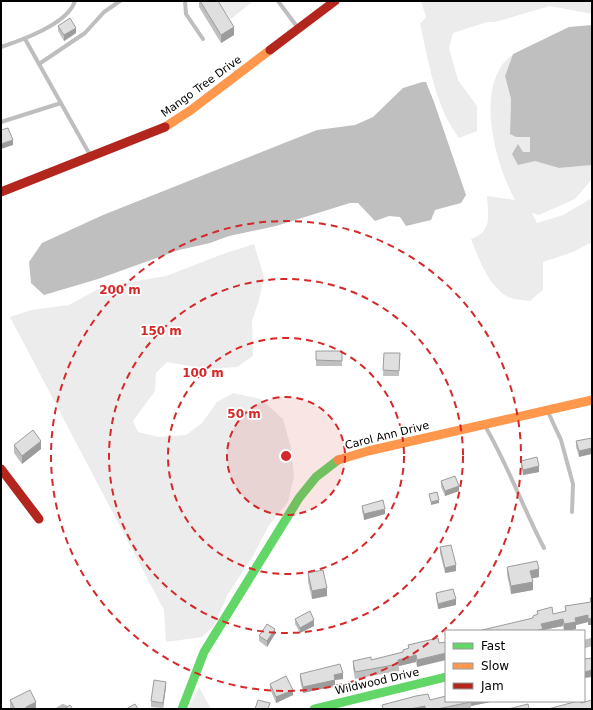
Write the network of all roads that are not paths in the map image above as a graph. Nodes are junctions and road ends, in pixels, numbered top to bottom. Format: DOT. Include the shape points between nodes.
graph roads {
  1 [pos="75,1"];
  2 [pos="120,1"];
  3 [pos="185,1"];
  4 [pos="278,1"];
  5 [pos="335,1"];
  6 [pos="298,28"];
  7 [pos="25,39"];
  8 [pos="203,39"];
  9 [pos="1,47"];
  10 [pos="39,64"];
  11 [pos="61,103"];
  12 [pos="1,122"];
  13 [pos="91,157"];
  14 [pos="1,192"];
  15 [pos="592,400"];
  16 [pos="547,410"];
  17 [pos="484,424"];
  18 [pos="1,469"];
  19 [pos="572,512"];
  20 [pos="39,519"];
  21 [pos="544,548"];
  22 [pos="445,677"];
  23 [pos="58,709"];
  24 [pos="70,709"];
  25 [pos="182,709"];
  26 [pos="314,709"];
  1 -- 7 [label="lane" via="67,14"];
  2 -- 10 [label="lane" via="104,12 85,33"];
  3 -- 8 [label="lane" via="186,14"];
  4 -- 6 [label="lane"];
  5 -- 6 [label="street, Mango Tree Drive"];
  6 -- 13 [label="street, Mango Tree Drive" via="191,110 160,130"];
  7 -- 9 [label="lane"];
  7 -- 10 [label="lane"];
  10 -- 11 [label="lane"];
  11 -- 12 [label="lane"];
  11 -- 13 [label="lane"];
  13 -- 14 [label="street, Mango Tree Drive"];
  15 -- 16 [label="street, Carol Ann Drive"];
  16 -- 17 [label="street, Carol Ann Drive"];
  16 -- 19 [label="lane" via="561,440 571,477"];
  17 -- 21 [label="lane"];
  17 -- 25 [label="street, Carol Ann Drive" via="337,460 316,477 299,498 204,652"];
  18 -- 20 [label="street"];
  22 -- 26 [label="street, Wildwood Drive"];
  23 -- 24 [label="lane" via="63,706"];
}
